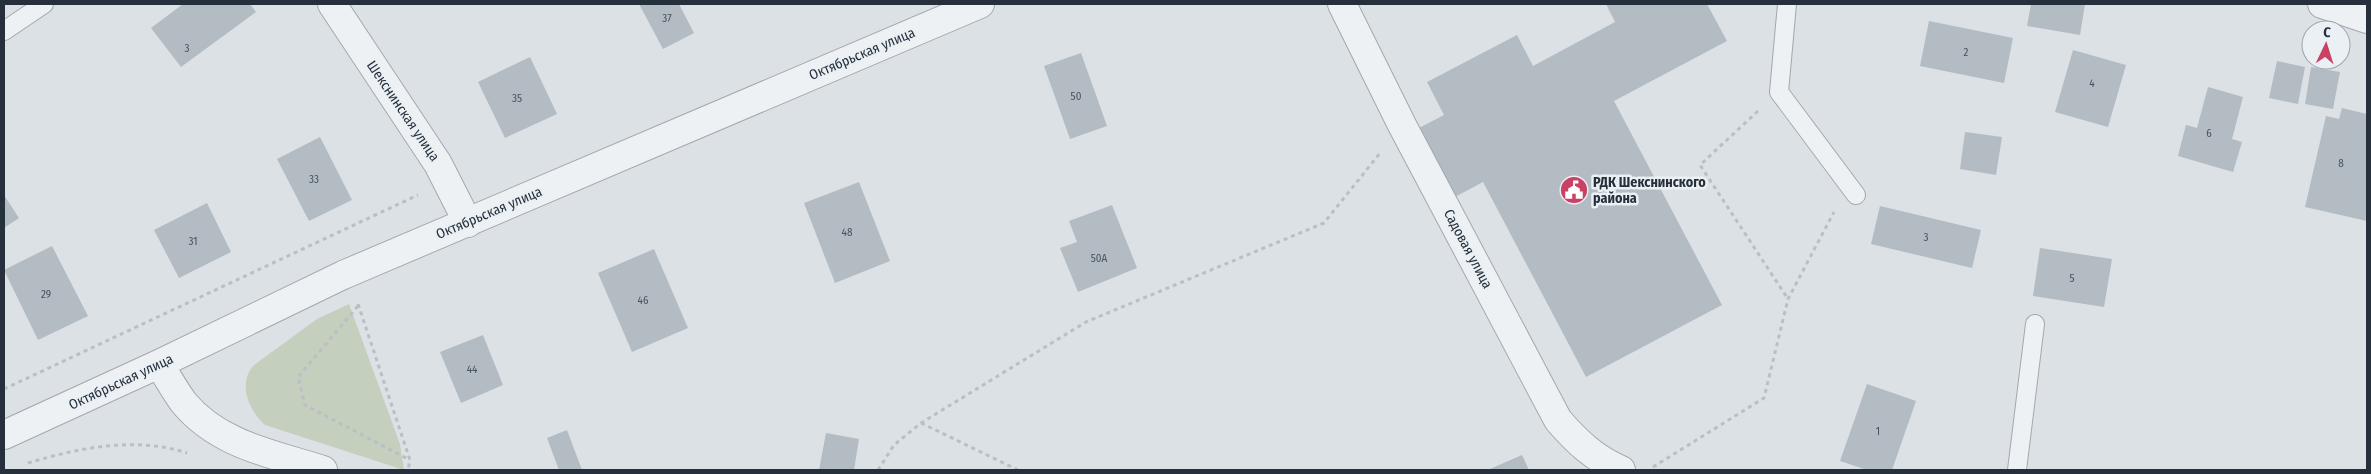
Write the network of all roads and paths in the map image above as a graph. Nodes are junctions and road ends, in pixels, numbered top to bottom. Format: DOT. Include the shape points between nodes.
graph roads {
  1 [pos="44,4"];
  2 [pos="332,4"];
  3 [pos="980,4"];
  4 [pos="1342,4"];
  5 [pos="1787,4"];
  6 [pos="2322,4"];
  7 [pos="2367,18"];
  8 [pos="4,31"];
  9 [pos="1779,92"];
  10 [pos="1402,125"];
  11 [pos="448,181"];
  12 [pos="1852,190"];
  13 [pos="468,222"];
  14 [pos="356,299"];
  15 [pos="1788,299"];
  16 [pos="358,306"];
  17 [pos="2035,324"];
  18 [pos="160,364"];
  19 [pos="4,389"];
  20 [pos="921,423"];
  21 [pos="4,435"];
  22 [pos="196,456"];
  23 [pos="410,460"];
  24 [pos="26,464"];
  25 [pos="323,470"];
  26 [pos="408,470"];
  27 [pos="878,470"];
  28 [pos="1018,470"];
  29 [pos="1621,470"];
  30 [pos="1648,470"];
  31 [pos="2017,470"];
  1 -- 8 [label="lane"];
  2 -- 11 [label="street, Шекснинская улица"];
  3 -- 13 [label="street, Октябрьская улица"];
  4 -- 10 [label="street, Садовая улица"];
  5 -- 9 [label="lane"];
  6 -- 7 [label="street"];
  9 -- 12 [label="lane"];
  9 -- 15 [label="path" via="1700,165"];
  10 -- 20 [label="path" via="1324,223 1086,322"];
  10 -- 29 [label="street, Садовая улица" via="1558,420 1578,444 1600,461"];
  11 -- 13 [label="street, Шекснинская улица"];
  11 -- 19 [label="path"];
  12 -- 15 [label="path"];
  13 -- 18 [label="street, Октябрьская улица" via="343,276"];
  14 -- 16 [label="path"];
  15 -- 30 [label="path" via="1764,398"];
  16 -- 23 [label="path"];
  16 -- 23 [label="path" via="298,376 306,405"];
  17 -- 31 [label="lane"];
  18 -- 21 [label="street, Октябрьская улица"];
  18 -- 25 [label="street" via="184,402 206,426 225,438"];
  20 -- 27 [label="path" via="894,445"];
  20 -- 28 [label="path"];
  22 -- 24 [label="path" via="146,444 72,451"];
  23 -- 26 [label="path"];
}
